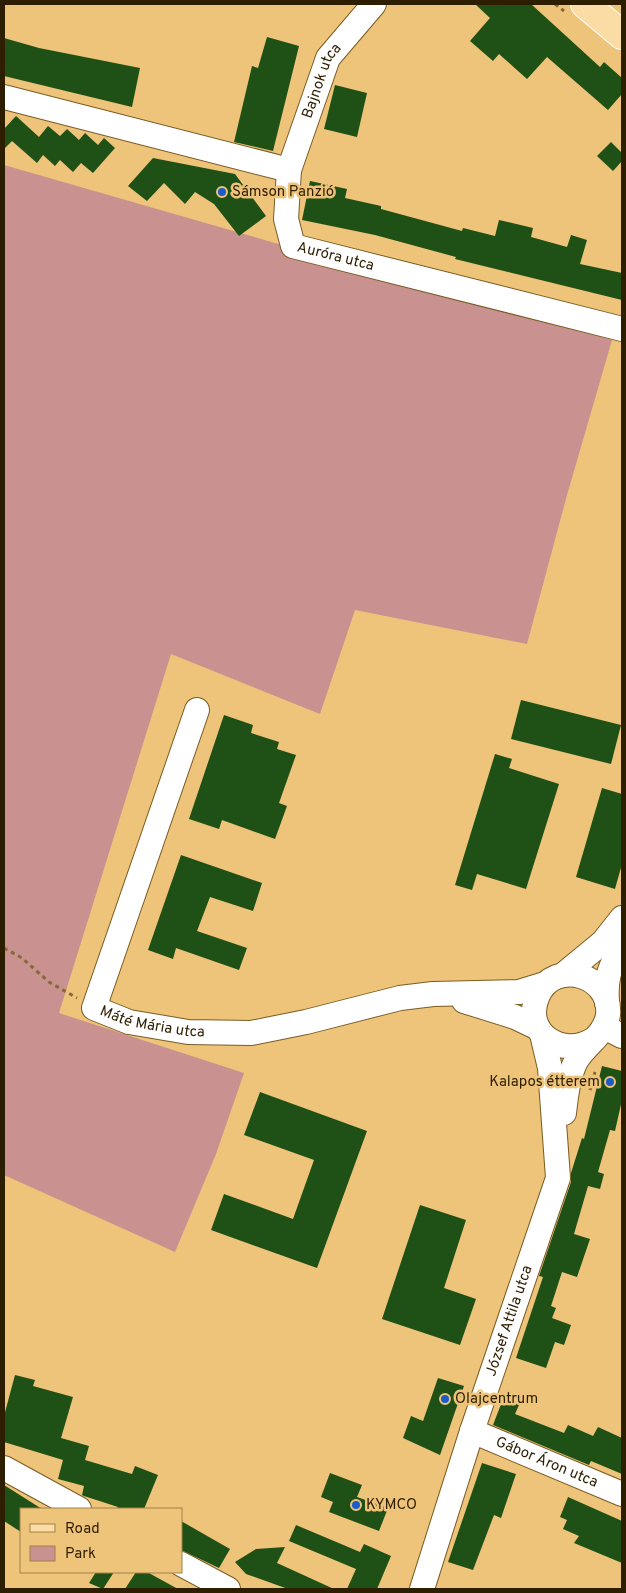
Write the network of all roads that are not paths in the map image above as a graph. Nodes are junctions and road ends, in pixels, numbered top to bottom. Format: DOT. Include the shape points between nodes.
graph roads {
  1 [pos="374,4"];
  2 [pos="585,4"];
  3 [pos="622,35"];
  4 [pos="4,97"];
  5 [pos="289,170"];
  6 [pos="622,329"];
  7 [pos="197,710"];
  8 [pos="622,918"];
  9 [pos="622,943"];
  10 [pos="554,979"];
  11 [pos="433,994"];
  12 [pos="607,1027"];
  13 [pos="540,1031"];
  14 [pos="558,1167"];
  15 [pos="472,1431"];
  16 [pos="4,1468"];
  17 [pos="622,1494"];
  18 [pos="77,1508"];
  19 [pos="182,1565"];
  20 [pos="228,1589"];
  21 [pos="422,1589"];
  1 -- 5 [label="street, Bajnok utca" via="328,58"];
  2 -- 3 [label="main road"];
  4 -- 5 [label="street"];
  5 -- 6 [label="street, Auróra utca" via="286,219 293,246"];
  7 -- 11 [label="street, Máté Mária utca" via="94,1008 129,1022 178,1030 250,1033 367,1005"];
  8 -- 10 [label="street" via="604,942"];
  9 -- 12 [label="street" via="606,982"];
  10 -- 11 [label="street, Máté Mária utca" via="519,992"];
  10 -- 12 [label="street" via="573,974 598,985"];
  10 -- 13 [label="street, József Attila utca" via="538,994 534,1005 534,1017"];
  11 -- 13 [label="street, Máté Mária utca" via="502,1012"];
  12 -- 13 [label="street" via="585,1045 566,1047 556,1044"];
  12 -- 14 [label="street, József Attila utca" via="576,1061 568,1085"];
  13 -- 14 [label="street, József Attila utca" via="550,1068"];
  14 -- 15 [label="street, József Attila utca" via="558,1178"];
  15 -- 17 [label="street, Gábor Áron utca"];
  15 -- 21 [label="street, József Attila utca"];
  16 -- 18 [label="street"];
  19 -- 20 [label="street"];
}
